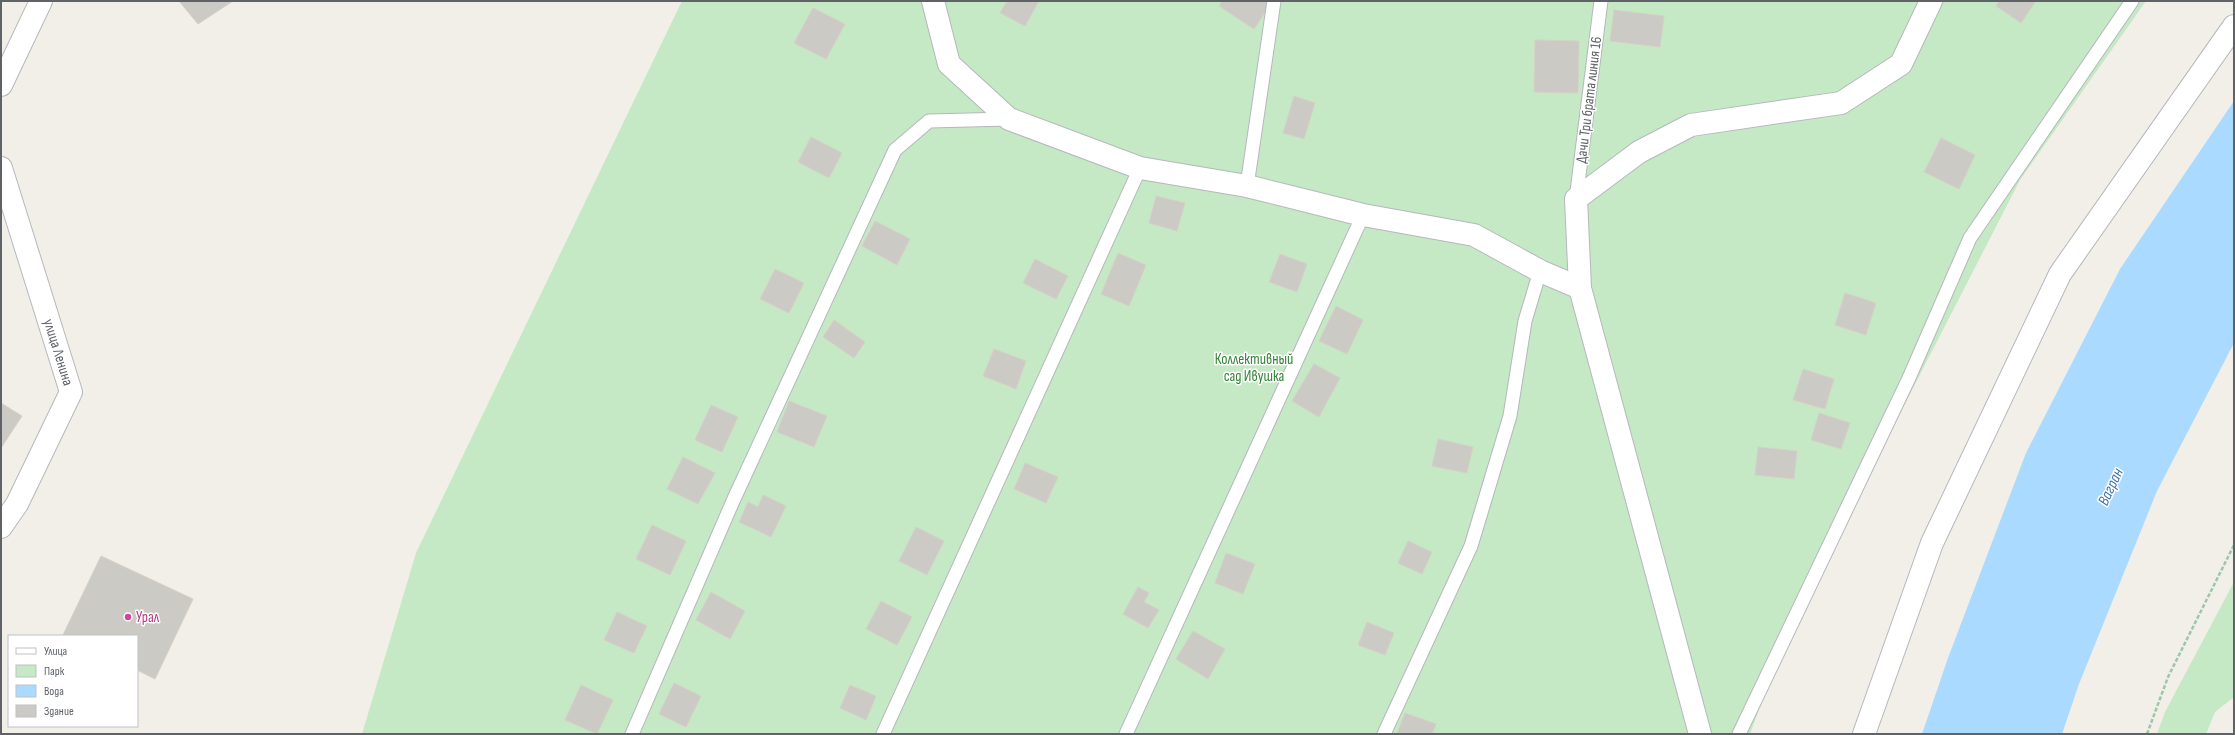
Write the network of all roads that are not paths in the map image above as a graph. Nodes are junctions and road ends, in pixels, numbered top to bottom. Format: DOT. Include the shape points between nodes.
graph roads {
  1 [pos="42,1"];
  2 [pos="932,1"];
  3 [pos="1274,1"];
  4 [pos="1601,1"];
  5 [pos="1931,1"];
  6 [pos="2132,1"];
  7 [pos="2234,26"];
  8 [pos="1,86"];
  9 [pos="1009,119"];
  10 [pos="1,168"];
  11 [pos="1140,168"];
  12 [pos="1247,186"];
  13 [pos="1576,199"];
  14 [pos="1363,214"];
  15 [pos="1540,271"];
  16 [pos="1580,288"];
  17 [pos="1,527"];
  18 [pos="632,734"];
  19 [pos="883,734"];
  20 [pos="1126,734"];
  21 [pos="1384,734"];
  22 [pos="1700,734"];
  23 [pos="1739,734"];
  24 [pos="1864,734"];
  1 -- 8 [label="street"];
  2 -- 9 [label="street" via="949,64"];
  3 -- 12 [label="lane"];
  4 -- 13 [label="lane, Дачи Три брата линия 16"];
  5 -- 13 [label="street" via="1901,64 1841,103 1691,125 1639,152"];
  6 -- 23 [label="lane" via="1970,238 1909,378"];
  7 -- 24 [label="street" via="2060,274 1932,543"];
  9 -- 11 [label="street"];
  9 -- 18 [label="lane" via="930,121 895,150 734,501"];
  10 -- 17 [label="street, улица Ленина" via="71,392 17,504"];
  11 -- 12 [label="street"];
  11 -- 19 [label="lane"];
  12 -- 14 [label="street"];
  13 -- 16 [label="street"];
  14 -- 15 [label="street" via="1474,235"];
  14 -- 20 [label="lane"];
  15 -- 16 [label="street"];
  15 -- 21 [label="lane" via="1525,321 1510,416 1471,546"];
  16 -- 22 [label="street"];
}
